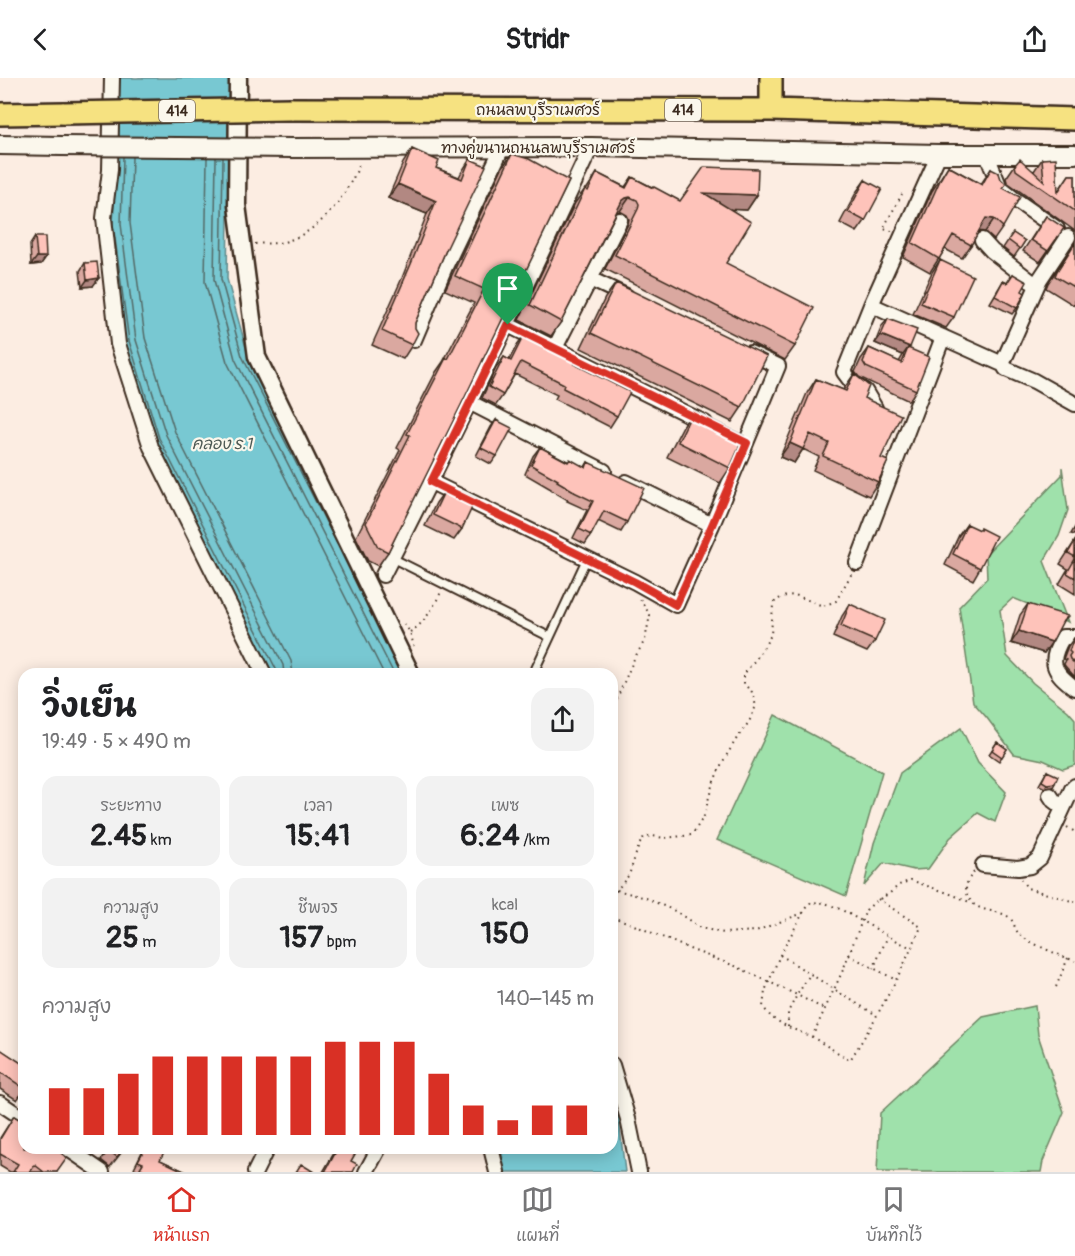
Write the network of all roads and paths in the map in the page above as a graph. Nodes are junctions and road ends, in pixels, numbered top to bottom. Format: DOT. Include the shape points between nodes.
graph roads {
  1 [pos="112,78"];
  2 [pos="238,78"];
  3 [pos="771,78"];
  4 [pos="771,110"];
  5 [pos="0,114"];
  6 [pos="1075,119"];
  7 [pos="0,144"];
  8 [pos="591,147"];
  9 [pos="368,148"];
  10 [pos="502,148"];
  11 [pos="939,154"];
  12 [pos="1075,154"];
  13 [pos="987,155"];
  14 [pos="902,194"];
  15 [pos="620,220"];
  16 [pos="904,232"];
  17 [pos="1071,239"];
  18 [pos="982,240"];
  19 [pos="242,245"];
  20 [pos="590,279"];
  21 [pos="1037,286"];
  22 [pos="642,303"];
  23 [pos="871,305"];
  24 [pos="508,325"];
  25 [pos="943,337"];
  26 [pos="414,340"];
  27 [pos="736,347"];
  28 [pos="555,348"];
  29 [pos="1002,362"];
  30 [pos="469,402"];
  31 [pos="1075,404"];
  32 [pos="875,408"];
  33 [pos="715,427"];
  34 [pos="431,482"];
  35 [pos="712,525"];
  36 [pos="392,558"];
  37 [pos="587,558"];
  38 [pos="857,562"];
  39 [pos="383,575"];
  40 [pos="635,582"];
  41 [pos="444,584"];
  42 [pos="410,632"];
  43 [pos="550,637"];
  44 [pos="1075,638"];
  45 [pos="261,668"];
  46 [pos="409,668"];
  47 [pos="536,668"];
  48 [pos="1075,687"];
  49 [pos="618,696"];
  50 [pos="1075,786"];
  51 [pos="1050,795"];
  52 [pos="1063,808"];
  53 [pos="983,865"];
  54 [pos="1012,868"];
  55 [pos="618,889"];
  56 [pos="618,890"];
  57 [pos="878,899"];
  58 [pos="971,903"];
  59 [pos="1075,903"];
  60 [pos="802,913"];
  61 [pos="618,919"];
  62 [pos="861,921"];
  63 [pos="888,936"];
  64 [pos="912,948"];
  65 [pos="780,955"];
  66 [pos="849,955"];
  67 [pos="1068,958"];
  68 [pos="1075,961"];
  69 [pos="873,969"];
  70 [pos="811,974"];
  71 [pos="896,980"];
  72 [pos="769,982"];
  73 [pos="1056,987"];
  74 [pos="834,990"];
  75 [pos="797,994"];
  76 [pos="825,1010"];
  77 [pos="877,1015"];
  78 [pos="788,1027"];
  79 [pos="812,1037"];
  80 [pos="618,1085"];
  81 [pos="0,1103"];
  82 [pos="18,1115"];
  83 [pos="76,1154"];
  84 [pos="264,1154"];
  85 [pos="376,1154"];
  86 [pos="492,1154"];
  87 [pos="102,1172"];
  88 [pos="255,1172"];
  89 [pos="366,1172"];
  90 [pos="496,1172"];
  91 [pos="639,1172"];
  1 -- 45 [label="street" via="110,170 104,218 118,344 151,447"];
  2 -- 19 [label="street" via="237,205"];
  3 -- 4 [label="main road"];
  4 -- 5 [label="main road, ถนนลพบุรีราเมศวร์ / 414, bridge" via="291,109"];
  4 -- 6 [label="main road, ถนนลพบุรีราเมศวร์ / 414"];
  7 -- 9 [label="main road, ทางคู่ขนานถนนลพบุรีราเมศวร์, bridge"];
  8 -- 10 [label="main road, ทางคู่ขนานถนนลพบุรีราเมศวร์"];
  8 -- 11 [label="main road, ทางคู่ขนานถนนลพบุรีราเมศวร์"];
  8 -- 24 [label="street"];
  9 -- 10 [label="main road, ทางคู่ขนานถนนลพบุรีราเมศวร์"];
  9 -- 19 [label="path" via="350,184 319,224 282,242"];
  10 -- 26 [label="street"];
  11 -- 13 [label="main road, ทางคู่ขนานถนนลพบุรีราเมศวร์"];
  11 -- 16 [label="street"];
  12 -- 13 [label="main road, ทางคู่ขนานถนนลพบุรีราเมศวร์"];
  13 -- 17 [label="street" via="1000,188"];
  14 -- 16 [label="path" via="883,230"];
  15 -- 20 [label="street"];
  16 -- 23 [label="street"];
  17 -- 21 [label="street"];
  18 -- 21 [label="street"];
  19 -- 46 [label="street" via="257,357"];
  20 -- 22 [label="street"];
  20 -- 28 [label="street"];
  21 -- 29 [label="street"];
  23 -- 25 [label="street"];
  23 -- 32 [label="street" via="844,372 865,391"];
  24 -- 28 [label="street"];
  24 -- 30 [label="street"];
  25 -- 29 [label="street"];
  25 -- 38 [label="street"];
  27 -- 35 [label="street" via="778,366 741,441"];
  28 -- 33 [label="street"];
  29 -- 31 [label="street" via="1011,371"];
  30 -- 34 [label="street"];
  30 -- 35 [label="street"];
  34 -- 36 [label="street"];
  34 -- 37 [label="street"];
  35 -- 40 [label="street" via="676,605"];
  36 -- 39 [label="street"];
  36 -- 41 [label="lane"];
  37 -- 40 [label="street"];
  37 -- 43 [label="lane"];
  38 -- 55 [label="path" via="836,601 823,606 795,595 776,600 771,635 744,674 744,684 752,692 756,706 722,763 704,816 692,835 644,837 629,875"];
  40 -- 49 [label="path" via="650,615 645,640"];
  41 -- 42 [label="path" via="421,626"];
  41 -- 43 [label="lane"];
  43 -- 47 [label="lane"];
  44 -- 48 [label="street" via="1063,637 1054,661 1064,680"];
  50 -- 52 [label="street"];
  51 -- 52 [label="street"];
  52 -- 54 [label="street" via="1040,858 1030,866"];
  53 -- 54 [label="street"];
  53 -- 58 [label="path" via="966,883"];
  54 -- 59 [label="path" via="1028,888"];
  56 -- 60 [label="path" via="677,912 700,928 724,933 756,931"];
  57 -- 58 [label="path" via="911,880"];
  57 -- 62 [label="path"];
  57 -- 64 [label="path" via="921,927"];
  58 -- 67 [label="path" via="1004,915 1029,941"];
  60 -- 62 [label="path" via="811,902 825,903"];
  60 -- 65 [label="path"];
  61 -- 72 [label="path"];
  62 -- 63 [label="path"];
  62 -- 66 [label="path"];
  63 -- 64 [label="path"];
  63 -- 69 [label="path"];
  64 -- 71 [label="path"];
  65 -- 70 [label="path"];
  65 -- 72 [label="path"];
  66 -- 69 [label="path"];
  66 -- 74 [label="path"];
  67 -- 68 [label="path"];
  67 -- 73 [label="path"];
  69 -- 71 [label="path"];
  70 -- 74 [label="path"];
  70 -- 75 [label="path"];
  71 -- 77 [label="path"];
  72 -- 75 [label="path"];
  72 -- 78 [label="path" via="764,1007 772,1018"];
  74 -- 76 [label="path"];
  74 -- 77 [label="path"];
  75 -- 76 [label="path"];
  75 -- 78 [label="path" via="788,1012"];
  76 -- 79 [label="path"];
  77 -- 79 [label="path" via="850,1060"];
  78 -- 79 [label="path"];
  80 -- 91 [label="street"];
  81 -- 82 [label="street"];
  83 -- 87 [label="street"];
  84 -- 88 [label="street"];
  85 -- 89 [label="street"];
  86 -- 90 [label="street"];
}
